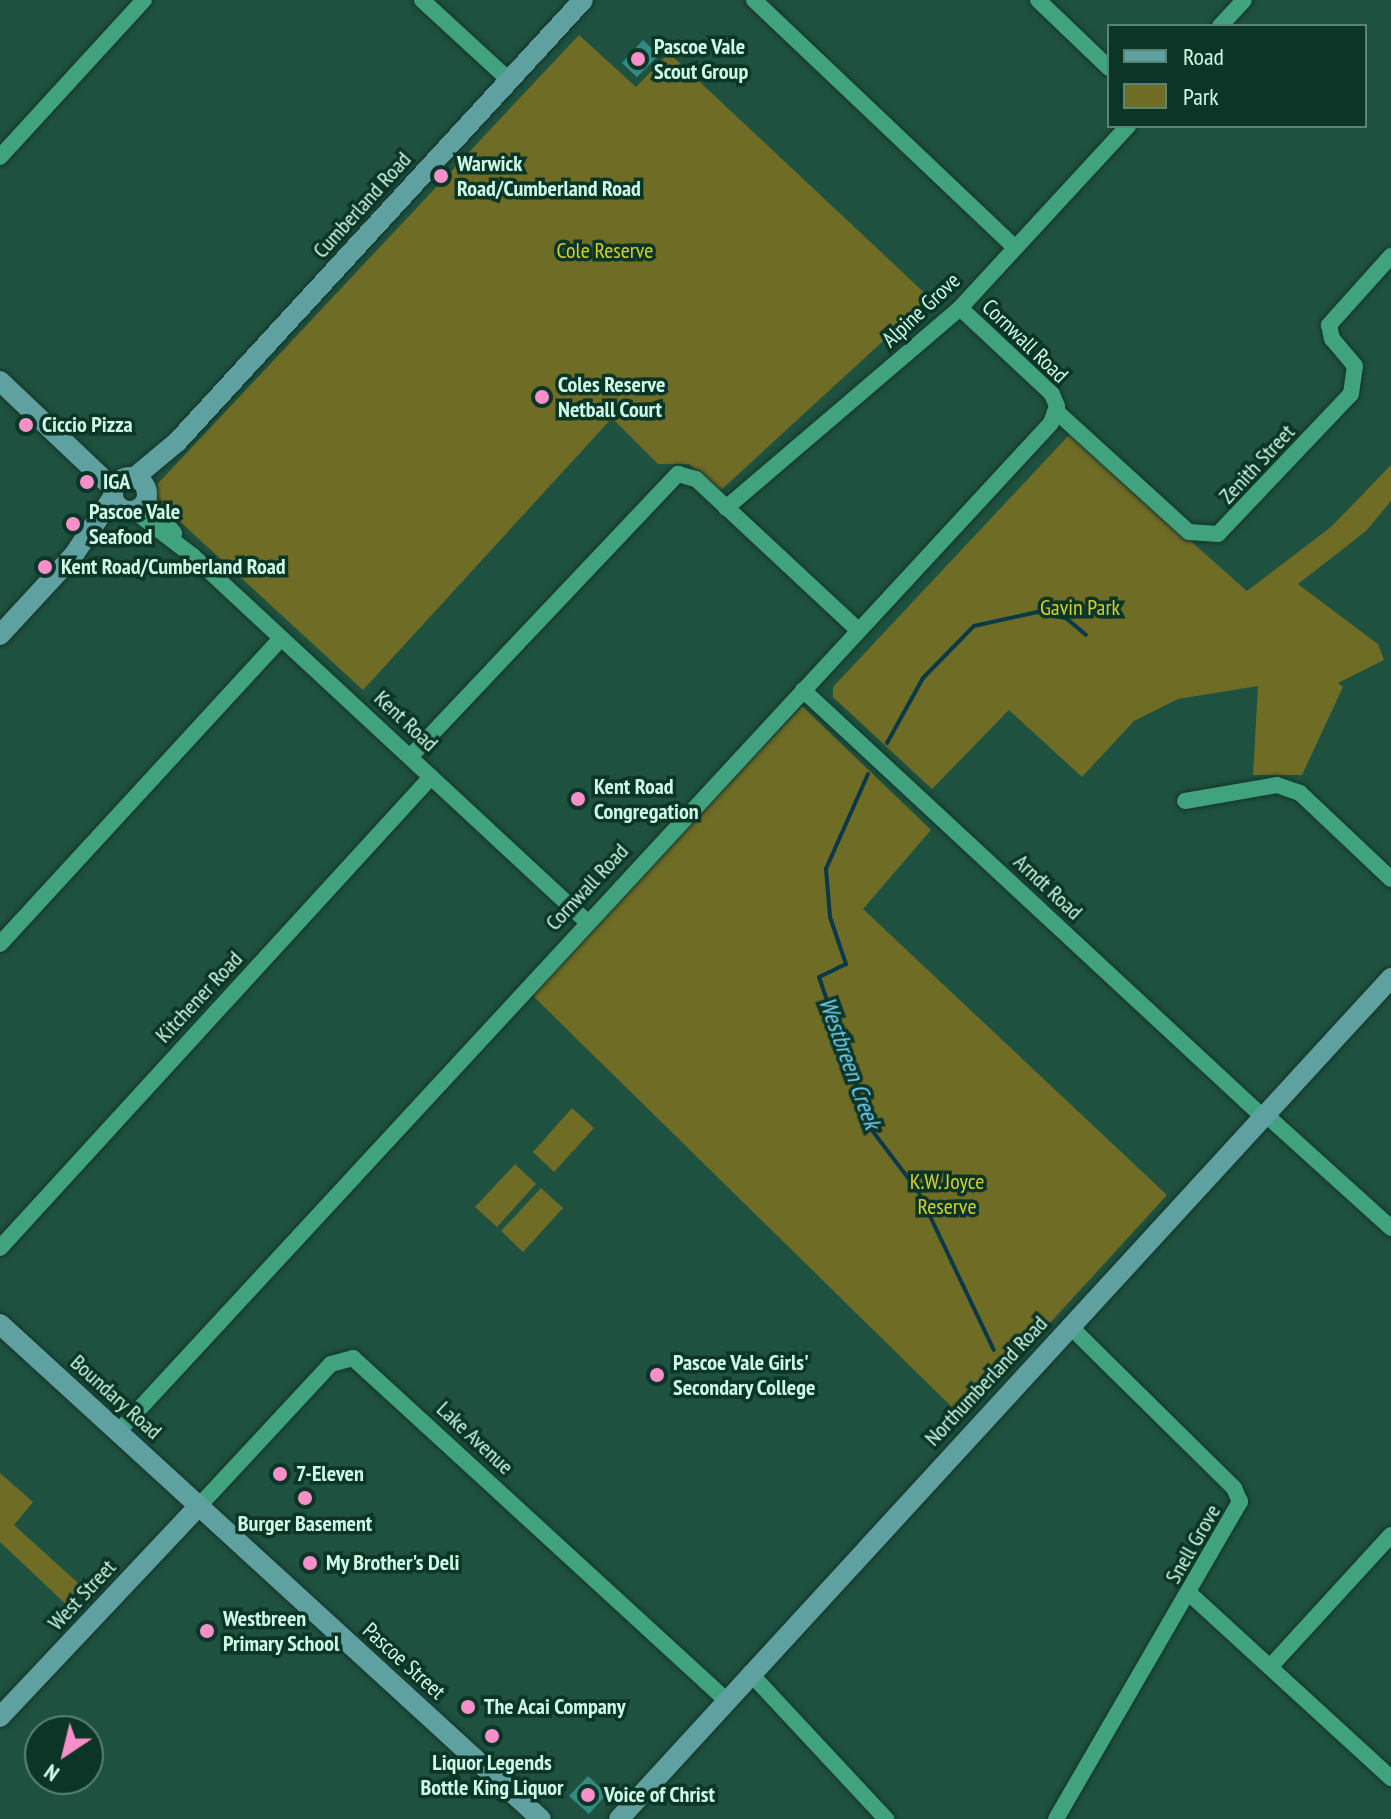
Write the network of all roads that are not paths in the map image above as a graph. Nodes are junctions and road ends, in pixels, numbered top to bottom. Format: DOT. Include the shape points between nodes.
graph roads {
  1 [pos="144,0"];
  2 [pos="422,0"];
  3 [pos="583,0"];
  4 [pos="754,0"];
  5 [pos="1038,0"];
  6 [pos="1244,0"];
  7 [pos="1222,24"];
  8 [pos="1107,66"];
  9 [pos="509,80"];
  10 [pos="1126,128"];
  11 [pos="0,157"];
  12 [pos="1015,248"];
  13 [pos="1391,256"];
  14 [pos="960,308"];
  15 [pos="0,381"];
  16 [pos="1057,412"];
  17 [pos="130,494"];
  18 [pos="726,508"];
  19 [pos="4,623"];
  20 [pos="858,630"];
  21 [pos="281,638"];
  22 [pos="803,690"];
  23 [pos="410,757"];
  24 [pos="431,777"];
  25 [pos="1185,801"];
  26 [pos="1391,879"];
  27 [pos="586,921"];
  28 [pos="0,944"];
  29 [pos="1391,978"];
  30 [pos="1264,1115"];
  31 [pos="1391,1228"];
  32 [pos="0,1248"];
  33 [pos="0,1324"];
  34 [pos="1070,1326"];
  35 [pos="118,1432"];
  36 [pos="199,1506"];
  37 [pos="1391,1535"];
  38 [pos="1190,1594"];
  39 [pos="1270,1667"];
  40 [pos="750,1673"];
  41 [pos="726,1700"];
  42 [pos="0,1717"];
  43 [pos="1391,1778"];
  44 [pos="541,1819"];
  45 [pos="619,1819"];
  46 [pos="886,1819"];
  47 [pos="1056,1819"];
  1 -- 11 [label="street"];
  2 -- 9 [label="street"];
  3 -- 9 [label="street, Cumberland Road"];
  4 -- 12 [label="street"];
  5 -- 8 [label="street"];
  6 -- 7 [label="street"];
  9 -- 17 [label="street, Cumberland Road"];
  10 -- 12 [label="street, Alpine Grove"];
  12 -- 14 [label="street, Alpine Grove"];
  13 -- 16 [label="street, Zenith Street" via="1329,325 1332,339 1355,366 1351,394 1218,534 1189,532"];
  14 -- 16 [label="street, Cornwall Road" via="1044,385"];
  14 -- 18 [label="street, Alpine Grove"];
  15 -- 17 [label="street, Kent Road"];
  16 -- 20 [label="street, Cornwall Road"];
  17 -- 19 [label="street, Cumberland Road"];
  17 -- 21 [label="street, Kent Road"];
  18 -- 20 [label="street"];
  18 -- 23 [label="street" via="689,475 667,482"];
  20 -- 22 [label="street, Cornwall Road"];
  21 -- 23 [label="street, Kent Road"];
  21 -- 28 [label="street"];
  22 -- 27 [label="street, Cornwall Road"];
  22 -- 30 [label="street, Arndt Road"];
  23 -- 24 [label="street, Kent Road"];
  24 -- 27 [label="street, Kent Road"];
  24 -- 32 [label="street, Kitchener Road"];
  25 -- 26 [label="street" via="1277,785 1300,793"];
  27 -- 35 [label="street, Cornwall Road"];
  29 -- 30 [label="street, Northumberland Road"];
  30 -- 31 [label="street, Arndt Road"];
  30 -- 34 [label="street, Northumberland Road"];
  33 -- 35 [label="street, Boundary Road"];
  34 -- 38 [label="street, Snell Grove" via="1238,1495 1236,1516"];
  34 -- 40 [label="street, Northumberland Road"];
  35 -- 36 [label="street, Boundary Road"];
  36 -- 41 [label="street, Lake Avenue" via="331,1364 353,1358"];
  36 -- 42 [label="street, West Street"];
  36 -- 44 [label="street, Pascoe Street"];
  37 -- 39 [label="street"];
  38 -- 39 [label="street"];
  38 -- 47 [label="street, Snell Grove"];
  39 -- 43 [label="street"];
  40 -- 41 [label="street, Northumberland Road"];
  40 -- 46 [label="street"];
  41 -- 45 [label="street, Northumberland Road"];
}
